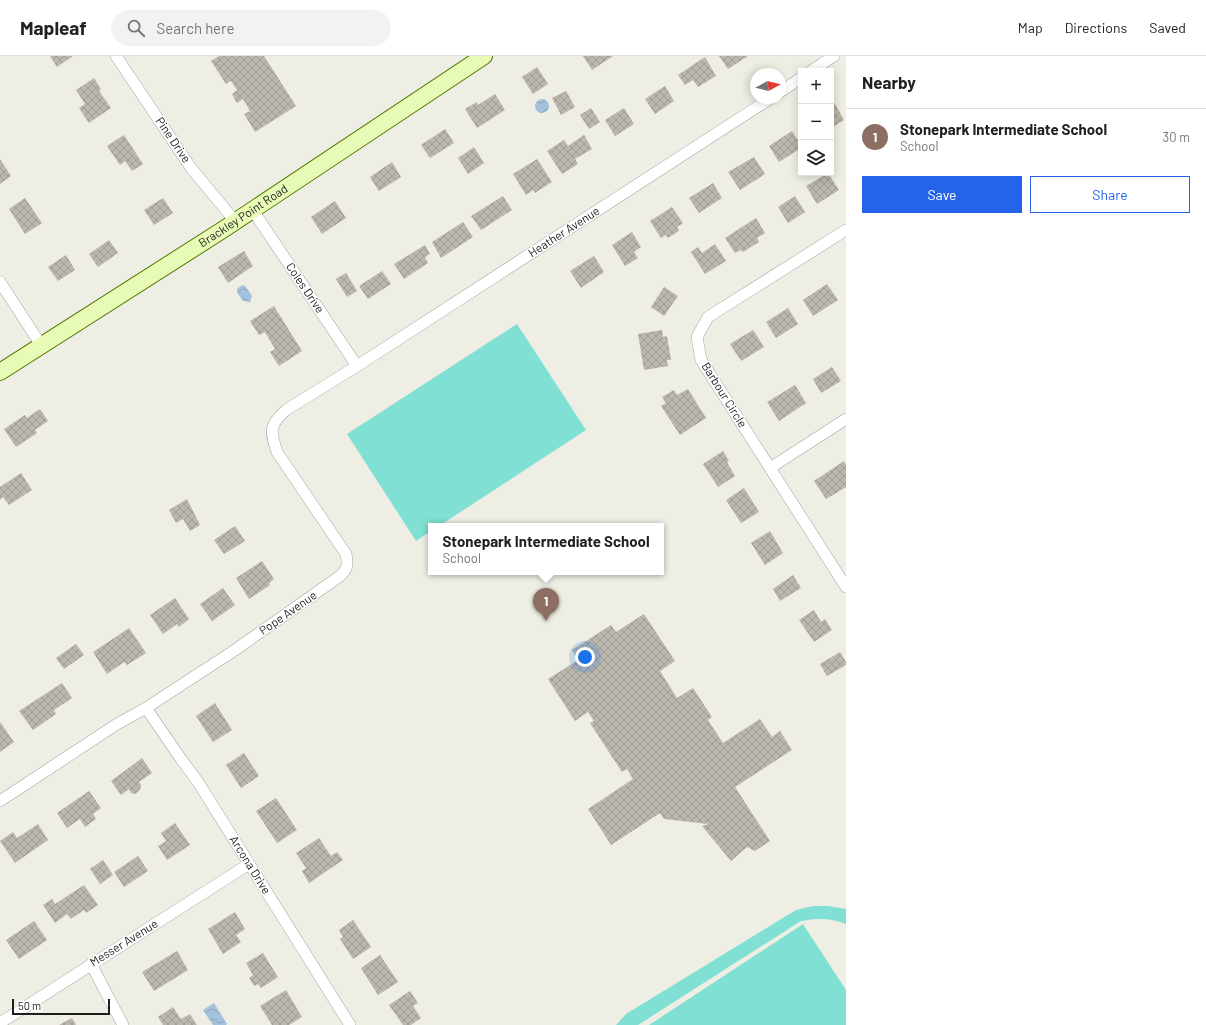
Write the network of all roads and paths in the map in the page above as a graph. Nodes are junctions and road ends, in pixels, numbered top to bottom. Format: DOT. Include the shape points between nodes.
graph roads {
  1 [pos="116,56"];
  2 [pos="484,56"];
  3 [pos="834,56"];
  4 [pos="816,68"];
  5 [pos="798,80"];
  6 [pos="786,88"];
  7 [pos="761,104"];
  8 [pos="252,209"];
  9 [pos="235,221"];
  10 [pos="846,230"];
  11 [pos="0,282"];
  12 [pos="41,345"];
  13 [pos="357,366"];
  14 [pos="0,372"];
  15 [pos="846,419"];
  16 [pos="770,468"];
  17 [pos="846,587"];
  18 [pos="146,708"];
  19 [pos="0,801"];
  20 [pos="249,864"];
  21 [pos="91,964"];
  22 [pos="0,1023"];
  23 [pos="123,1025"];
  24 [pos="350,1025"];
  1 -- 9 [label="street, Pine Drive" via="191,168"];
  2 -- 8 [label="main road, Brackley Point Road"];
  3 -- 4 [label="street"];
  5 -- 6 [label="street"];
  7 -- 13 [label="street, Heather Avenue"];
  8 -- 9 [label="main road, Brackley Point Road"];
  8 -- 13 [label="street, Coles Drive"];
  9 -- 12 [label="main road, Brackley Point Road"];
  10 -- 16 [label="street, Barbour Circle" via="708,317 697,337 701,360"];
  11 -- 12 [label="street"];
  12 -- 14 [label="main road, Brackley Point Road"];
  13 -- 18 [label="street, Pope Avenue" via="286,410 276,419 272,428 277,452 346,554 346,570 263,631"];
  15 -- 16 [label="street"];
  16 -- 17 [label="street, Barbour Circle"];
  18 -- 19 [label="street, Pope Avenue" via="117,724"];
  18 -- 20 [label="street, Arcona Drive" via="198,782"];
  20 -- 21 [label="street, Messer Avenue"];
  20 -- 24 [label="street, Arcona Drive"];
  21 -- 22 [label="street, Messer Avenue"];
  21 -- 23 [label="street"];
}
